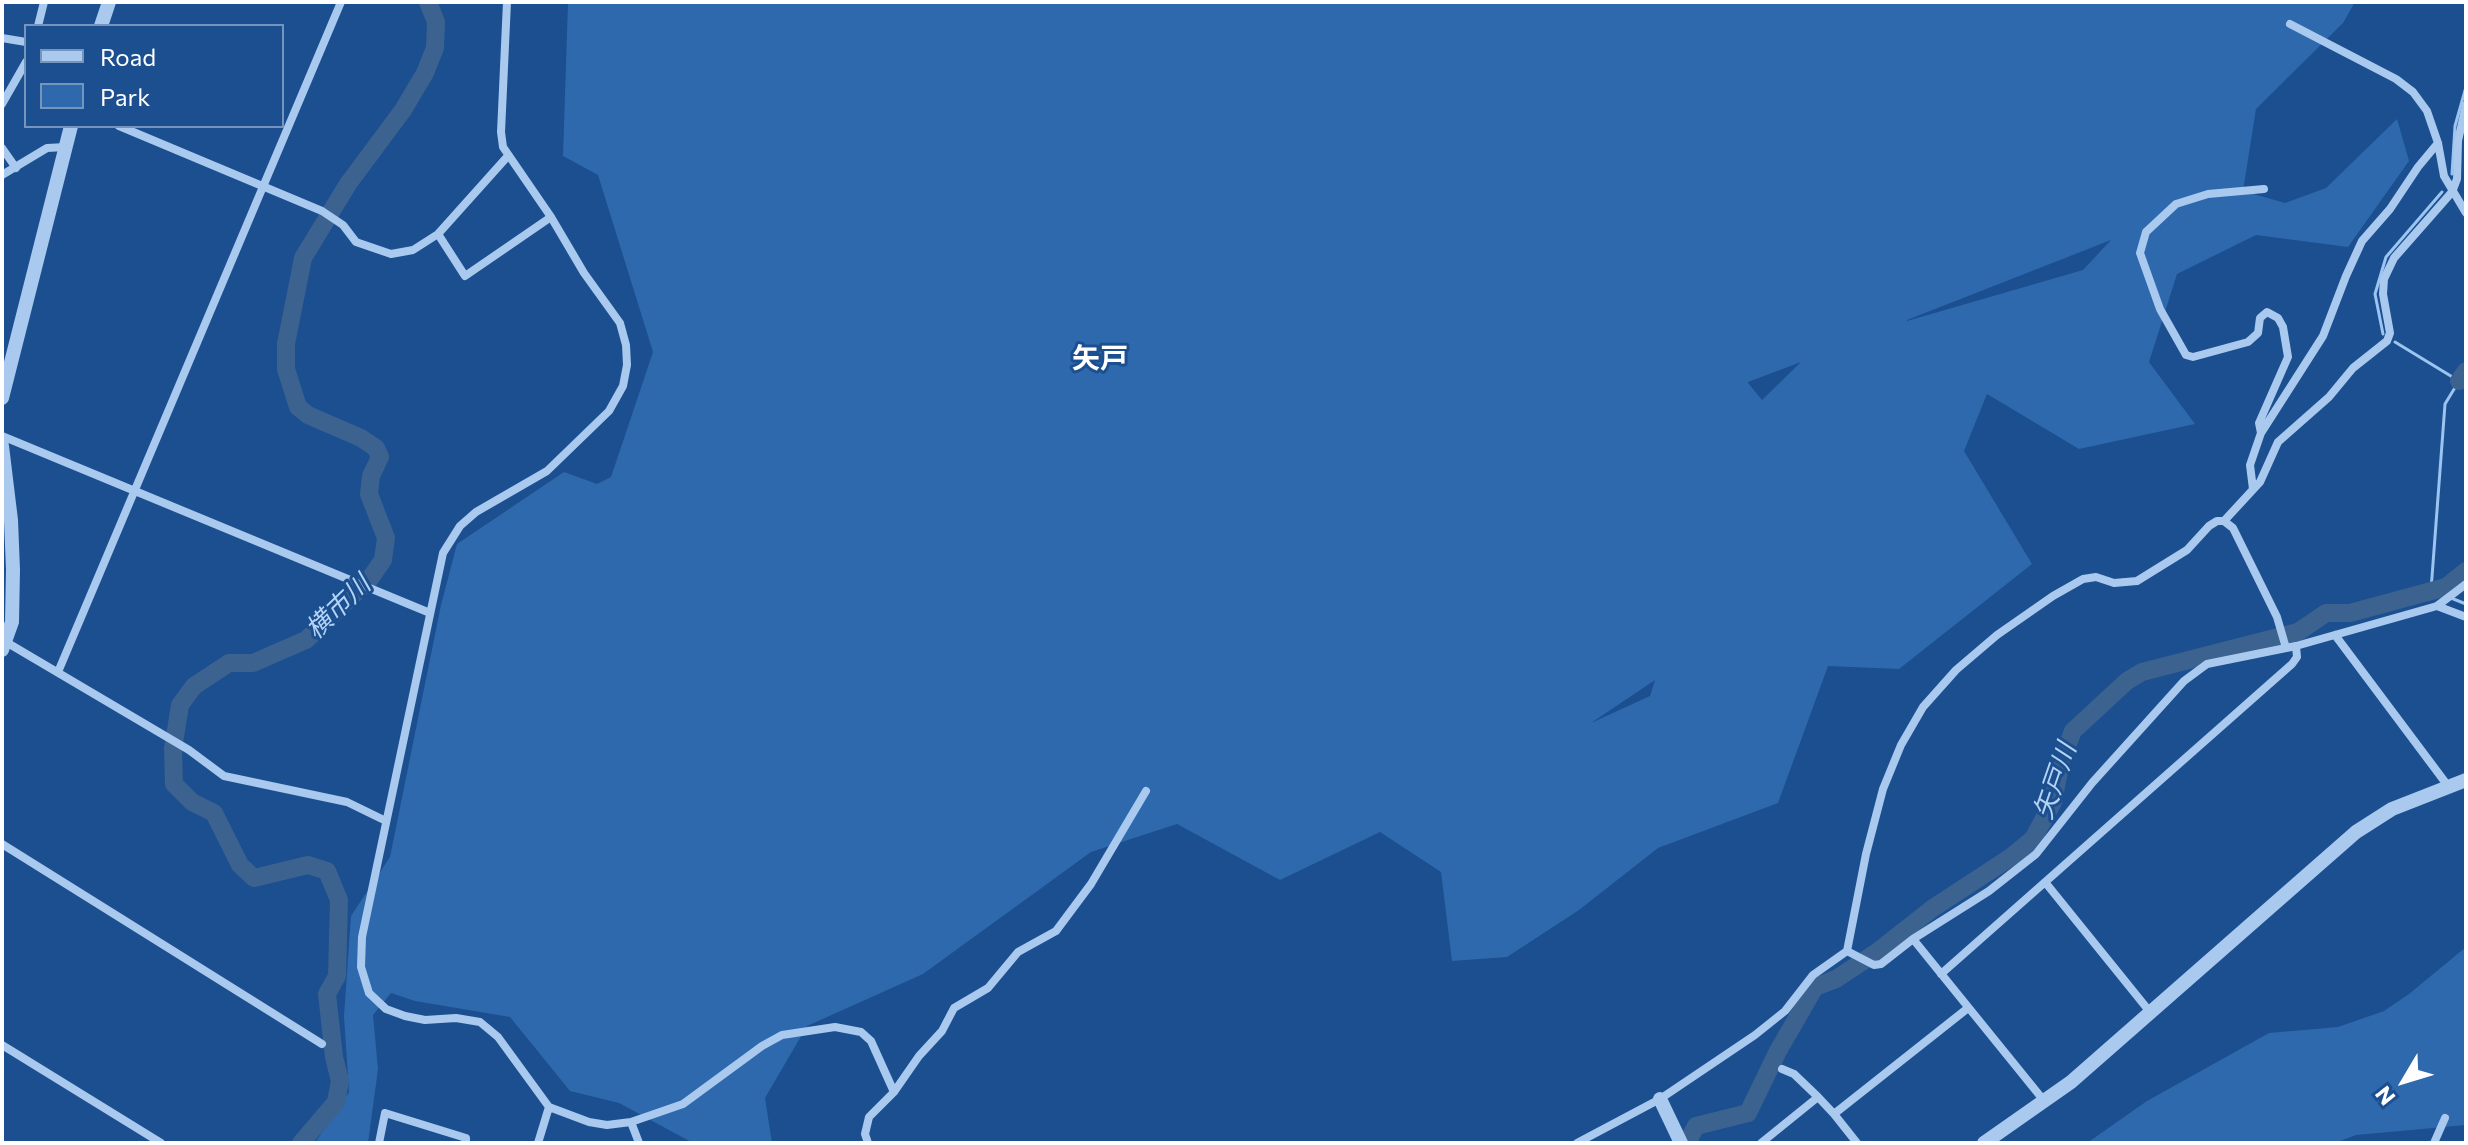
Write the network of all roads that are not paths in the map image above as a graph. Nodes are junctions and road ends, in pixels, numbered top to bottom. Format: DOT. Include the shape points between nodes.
graph roads {
  1 [pos="44,2"];
  2 [pos="109,2"];
  3 [pos="341,2"];
  4 [pos="507,2"];
  5 [pos="38,24"];
  6 [pos="102,24"];
  7 [pos="2290,24"];
  8 [pos="2,38"];
  9 [pos="24,42"];
  10 [pos="24,66"];
  11 [pos="2,104"];
  12 [pos="2466,105"];
  13 [pos="71,128"];
  14 [pos="124,128"];
  15 [pos="2438,143"];
  16 [pos="66,147"];
  17 [pos="2,148"];
  18 [pos="507,157"];
  19 [pos="16,168"];
  20 [pos="2,175"];
  21 [pos="265,186"];
  22 [pos="2264,189"];
  23 [pos="2452,192"];
  24 [pos="2466,213"];
  25 [pos="551,217"];
  26 [pos="438,234"];
  27 [pos="2,398"];
  28 [pos="2261,433"];
  29 [pos="2,436"];
  30 [pos="2,446"];
  31 [pos="2253,489"];
  32 [pos="136,491"];
  33 [pos="2224,521"];
  34 [pos="2466,584"];
  35 [pos="2462,593"];
  36 [pos="2440,604"];
  37 [pos="430,613"];
  38 [pos="2466,617"];
  39 [pos="2335,635"];
  40 [pos="4,646"];
  41 [pos="2291,647"];
  42 [pos="58,672"];
  43 [pos="2466,780"];
  44 [pos="2448,786"];
  45 [pos="1146,791"];
  46 [pos="386,821"];
  47 [pos="2,844"];
  48 [pos="2045,882"];
  49 [pos="1913,939"];
  50 [pos="1847,951"];
  51 [pos="1941,974"];
  52 [pos="1968,1008"];
  53 [pos="2150,1012"];
  54 [pos="322,1044"];
  55 [pos="2,1045"];
  56 [pos="1782,1069"];
  57 [pos="894,1092"];
  58 [pos="1818,1097"];
  59 [pos="1660,1099"];
  60 [pos="2045,1102"];
  61 [pos="549,1107"];
  62 [pos="1834,1114"];
  63 [pos="2445,1118"];
  64 [pos="631,1122"];
  65 [pos="1679,1139"];
  66 [pos="161,1143"];
  67 [pos="379,1143"];
  68 [pos="466,1143"];
  69 [pos="538,1143"];
  70 [pos="639,1143"];
  71 [pos="868,1143"];
  72 [pos="1577,1143"];
  73 [pos="1761,1143"];
  74 [pos="1857,1143"];
  75 [pos="1984,1143"];
  76 [pos="2434,1143"];
  1 -- 5 [label="street"];
  2 -- 6 [label="street"];
  3 -- 21 [label="street"];
  4 -- 18 [label="street" via="501,132"];
  7 -- 15 [label="street" via="2413,92 2427,111"];
  8 -- 9 [label="street"];
  10 -- 11 [label="street"];
  12 -- 23 [label="street"];
  13 -- 16 [label="street"];
  14 -- 21 [label="street"];
  15 -- 23 [label="street"];
  15 -- 28 [label="street" via="2362,241 2323,336"];
  16 -- 19 [label="street" via="47,148"];
  16 -- 27 [label="street"];
  17 -- 19 [label="street"];
  18 -- 25 [label="street"];
  18 -- 26 [label="street"];
  19 -- 20 [label="street"];
  21 -- 26 [label="street" via="322,211 356,242 391,254 413,250"];
  21 -- 32 [label="street"];
  22 -- 28 [label="street" via="2208,194 2176,204 2146,232 2140,253 2160,309 2186,355 2248,342 2258,333 2263,314 2278,318 2288,357 2262,414"];
  23 -- 24 [label="street"];
  23 -- 31 [label="street" via="2394,258 2384,279 2387,341 2278,442"];
  25 -- 26 [label="street" via="465,276"];
  25 -- 37 [label="street" via="620,323 627,365 623,386 609,411 547,471 460,526 443,553"];
  28 -- 31 [label="street" via="2250,465"];
  29 -- 32 [label="street"];
  30 -- 40 [label="street" via="13,570 12,622"];
  31 -- 33 [label="street"];
  32 -- 37 [label="street"];
  32 -- 42 [label="street"];
  33 -- 41 [label="street" via="2233,528"];
  33 -- 50 [label="street" via="2137,581 2083,579 2053,596 1976,652 1923,707 1883,789"];
  34 -- 35 [label="street"];
  35 -- 36 [label="street"];
  36 -- 38 [label="street"];
  36 -- 39 [label="street"];
  37 -- 46 [label="street"];
  39 -- 41 [label="street"];
  39 -- 44 [label="street"];
  40 -- 42 [label="street"];
  41 -- 48 [label="street" via="2297,657 2292,664"];
  41 -- 49 [label="street" via="2207,664 2184,681 2036,854"];
  42 -- 46 [label="street" via="224,776 347,802"];
  43 -- 44 [label="street"];
  44 -- 53 [label="street" via="2392,809 2356,832"];
  45 -- 57 [label="street" via="1091,884 1056,931 1018,952 988,988 954,1008"];
  46 -- 61 [label="street" via="362,937 361,967 369,993 386,1009 405,1016 480,1022 498,1037"];
  47 -- 54 [label="street"];
  48 -- 51 [label="street"];
  48 -- 53 [label="street"];
  49 -- 50 [label="street" via="1881,964"];
  49 -- 51 [label="street"];
  50 -- 59 [label="street" via="1813,975 1785,1011 1755,1035"];
  51 -- 52 [label="street"];
  52 -- 60 [label="street"];
  52 -- 62 [label="street"];
  53 -- 60 [label="street"];
  55 -- 66 [label="street"];
  56 -- 58 [label="street"];
  57 -- 64 [label="street" via="871,1041 861,1032 835,1027 803,1030 762,1046 683,1104"];
  57 -- 71 [label="street" via="869,1117"];
  58 -- 62 [label="street"];
  58 -- 73 [label="street"];
  59 -- 65 [label="street"];
  59 -- 72 [label="street"];
  60 -- 75 [label="street"];
  61 -- 64 [label="street" via="589,1122"];
  61 -- 69 [label="street"];
  62 -- 74 [label="street"];
  63 -- 76 [label="street"];
  64 -- 70 [label="street"];
  67 -- 68 [label="street" via="385,1113 466,1138"];
}
